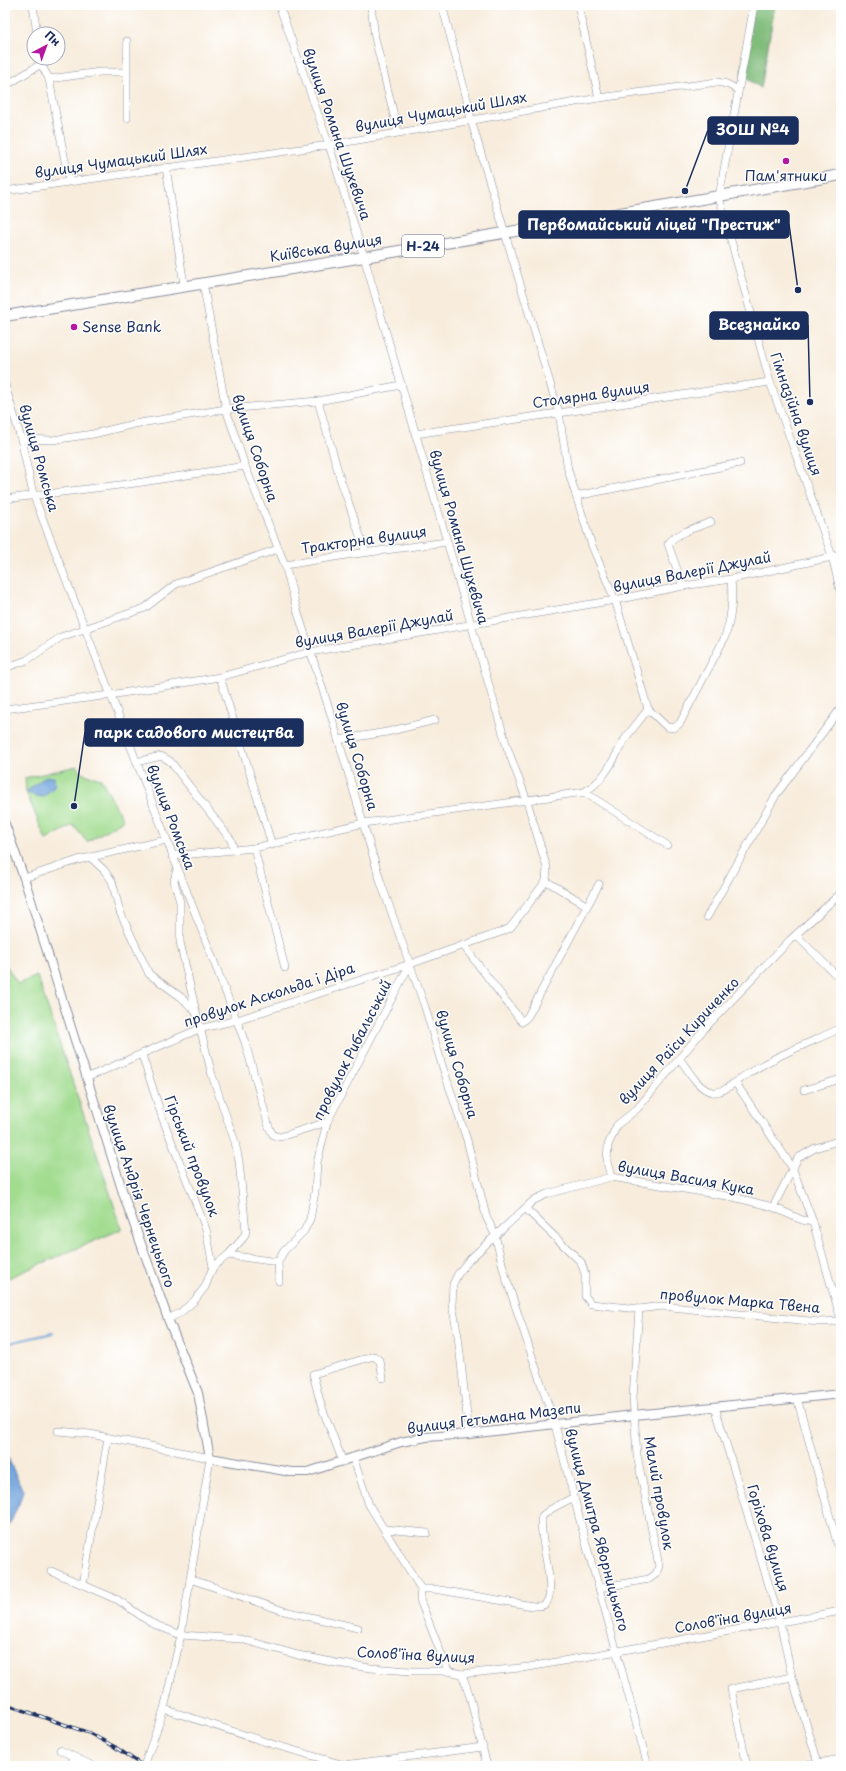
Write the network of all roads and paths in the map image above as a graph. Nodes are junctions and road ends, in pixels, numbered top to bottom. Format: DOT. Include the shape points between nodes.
graph roads {
  1 [pos="33,5"];
  2 [pos="279,5"];
  3 [pos="371,5"];
  4 [pos="442,5"];
  5 [pos="578,5"];
  6 [pos="754,5"];
  7 [pos="36,26"];
  8 [pos="127,41"];
  9 [pos="33,66"];
  10 [pos="42,66"];
  11 [pos="126,72"];
  12 [pos="49,79"];
  13 [pos="5,86"];
  14 [pos="738,90"];
  15 [pos="599,98"];
  16 [pos="127,118"];
  17 [pos="471,120"];
  18 [pos="398,132"];
  19 [pos="329,145"];
  20 [pos="166,167"];
  21 [pos="841,174"];
  22 [pos="69,181"];
  23 [pos="5,191"];
  24 [pos="719,197"];
  25 [pos="504,233"];
  26 [pos="364,257"];
  27 [pos="203,282"];
  28 [pos="184,285"];
  29 [pos="5,316"];
  30 [pos="770,382"];
  31 [pos="5,385"];
  32 [pos="401,385"];
  33 [pos="318,401"];
  34 [pos="226,409"];
  35 [pos="559,412"];
  36 [pos="415,434"];
  37 [pos="21,439"];
  38 [pos="740,463"];
  39 [pos="245,466"];
  40 [pos="33,494"];
  41 [pos="576,496"];
  42 [pos="5,499"];
  43 [pos="712,522"];
  44 [pos="447,542"];
  45 [pos="278,549"];
  46 [pos="366,553"];
  47 [pos="841,555"];
  48 [pos="832,556"];
  49 [pos="285,565"];
  50 [pos="731,579"];
  51 [pos="682,586"];
  52 [pos="841,594"];
  53 [pos="615,600"];
  54 [pos="471,624"];
  55 [pos="84,628"];
  56 [pos="310,652"];
  57 [pos="5,668"];
  58 [pos="220,677"];
  59 [pos="110,695"];
  60 [pos="5,708"];
  61 [pos="841,708"];
  62 [pos="648,709"];
  63 [pos="435,720"];
  64 [pos="338,740"];
  65 [pos="136,762"];
  66 [pos="584,792"];
  67 [pos="527,801"];
  68 [pos="364,823"];
  69 [pos="5,824"];
  70 [pos="166,840"];
  71 [pos="272,845"];
  72 [pos="667,845"];
  73 [pos="254,848"];
  74 [pos="234,850"];
  75 [pos="172,856"];
  76 [pos="90,857"];
  77 [pos="177,867"];
  78 [pos="24,878"];
  79 [pos="546,881"];
  80 [pos="599,884"];
  81 [pos="841,893"];
  82 [pos="586,905"];
  83 [pos="707,916"];
  84 [pos="796,935"];
  85 [pos="463,946"];
  86 [pos="410,964"];
  87 [pos="286,968"];
  88 [pos="835,974"];
  89 [pos="196,1012"];
  90 [pos="237,1020"];
  91 [pos="841,1028"];
  92 [pos="199,1029"];
  93 [pos="142,1055"];
  94 [pos="680,1059"];
  95 [pos="86,1078"];
  96 [pos="841,1079"];
  97 [pos="735,1082"];
  98 [pos="804,1090"];
  99 [pos="328,1122"];
  100 [pos="841,1140"];
  101 [pos="792,1167"];
  102 [pos="611,1177"];
  103 [pos="772,1207"];
  104 [pos="526,1209"];
  105 [pos="813,1222"];
  106 [pos="495,1235"];
  107 [pos="228,1255"];
  108 [pos="278,1262"];
  109 [pos="213,1267"];
  110 [pos="279,1281"];
  111 [pos="639,1309"];
  112 [pos="168,1319"];
  113 [pos="841,1321"];
  114 [pos="383,1378"];
  115 [pos="841,1394"];
  116 [pos="797,1398"];
  117 [pos="714,1407"];
  118 [pos="634,1415"];
  119 [pos="555,1425"];
  120 [pos="58,1431"];
  121 [pos="469,1434"];
  122 [pos="108,1438"];
  123 [pos="353,1457"];
  124 [pos="210,1458"];
  125 [pos="342,1462"];
  126 [pos="574,1498"];
  127 [pos="385,1529"];
  128 [pos="427,1533"];
  129 [pos="841,1557"];
  130 [pos="51,1571"];
  131 [pos="190,1579"];
  132 [pos="83,1585"];
  133 [pos="599,1588"];
  134 [pos="421,1589"];
  135 [pos="841,1611"];
  136 [pos="780,1622"];
  137 [pos="358,1628"];
  138 [pos="181,1635"];
  139 [pos="618,1652"];
  140 [pos="448,1671"];
  141 [pos="462,1674"];
  142 [pos="792,1677"];
  143 [pos="164,1709"];
  144 [pos="483,1747"];
  145 [pos="60,1750"];
  146 [pos="76,1758"];
  147 [pos="841,1759"];
  148 [pos="818,1764"];
  149 [pos="68,1766"];
  150 [pos="93,1766"];
  151 [pos="144,1766"];
  152 [pos="487,1766"];
  153 [pos="648,1766"];
  154 [pos="747,1766"];
  155 [pos="800,1766"];
  1 -- 7 [label="street"];
  2 -- 19 [label="street, вулиця Романа Шухевича"];
  3 -- 18 [label="street" via="375,38"];
  4 -- 17 [label="street"];
  5 -- 15 [label="street"];
  6 -- 14 [label="street, Гімназійна вулиця"];
  8 -- 11 [label="street"];
  9 -- 13 [label="street"];
  10 -- 12 [label="street"];
  11 -- 12 [label="street" via="100,72"];
  11 -- 16 [label="street"];
  12 -- 22 [label="street"];
  14 -- 15 [label="street, вулиця Чумацький Шлях" via="717,82"];
  14 -- 24 [label="street, Гімназійна вулиця"];
  15 -- 17 [label="street, вулиця Чумацький Шлях"];
  17 -- 18 [label="street, вулиця Чумацький Шлях"];
  17 -- 25 [label="street"];
  18 -- 19 [label="street, вулиця Чумацький Шлях"];
  19 -- 20 [label="street, вулиця Чумацький Шлях"];
  19 -- 26 [label="street, вулиця Романа Шухевича"];
  20 -- 22 [label="street, вулиця Чумацький Шлях"];
  20 -- 28 [label="street"];
  21 -- 24 [label="main road, Київська вулиця / Н-24"];
  22 -- 23 [label="street, вулиця Чумацький Шлях"];
  24 -- 25 [label="main road, Київська вулиця / Н-24"];
  24 -- 30 [label="street, Гімназійна вулиця"];
  25 -- 26 [label="main road, Київська вулиця / Н-24"];
  25 -- 35 [label="street"];
  26 -- 27 [label="main road, Київська вулиця / Н-24"];
  26 -- 32 [label="street, вулиця Романа Шухевича"];
  27 -- 28 [label="main road, Київська вулиця / Н-24"];
  27 -- 34 [label="street, вулиця Соборна"];
  28 -- 29 [label="main road, Київська вулиця / Н-24"];
  30 -- 35 [label="street, Столярна вулиця"];
  30 -- 48 [label="street, Гімназійна вулиця"];
  31 -- 37 [label="street, вулиця Ромська"];
  32 -- 33 [label="street"];
  32 -- 36 [label="street, вулиця Романа Шухевича"];
  33 -- 34 [label="street"];
  33 -- 46 [label="street" via="340,478"];
  34 -- 37 [label="street" via="134,424 93,434 52,440"];
  34 -- 39 [label="street, вулиця Соборна"];
  35 -- 36 [label="street, Столярна вулиця"];
  35 -- 41 [label="street" via="568,470"];
  36 -- 44 [label="street, вулиця Романа Шухевича"];
  37 -- 40 [label="street, вулиця Ромська"];
  38 -- 41 [label="street"];
  39 -- 40 [label="street" via="136,483"];
  39 -- 45 [label="street, вулиця Соборна"];
  40 -- 42 [label="street"];
  40 -- 55 [label="street, вулиця Ромська"];
  41 -- 53 [label="street" via="592,546"];
  43 -- 51 [label="street" via="681,534 668,544"];
  44 -- 46 [label="street, Тракторна вулиця"];
  44 -- 54 [label="street, вулиця Романа Шухевича"];
  45 -- 49 [label="street, вулиця Соборна"];
  45 -- 55 [label="street" via="176,584 145,608"];
  46 -- 49 [label="street, Тракторна вулиця"];
  47 -- 48 [label="street, вулиця Валерії Джулай"];
  48 -- 50 [label="street, вулиця Валерії Джулай"];
  48 -- 52 [label="street, Гімназійна вулиця"];
  49 -- 56 [label="street, вулиця Соборна"];
  50 -- 51 [label="street, вулиця Валерії Джулай"];
  50 -- 62 [label="street" via="733,600 730,624 680,723 674,728 667,727"];
  51 -- 53 [label="street, вулиця Валерії Джулай"];
  53 -- 54 [label="street, вулиця Валерії Джулай"];
  53 -- 62 [label="street"];
  54 -- 56 [label="street, вулиця Валерії Джулай"];
  54 -- 67 [label="street, вулиця Романа Шухевича"];
  55 -- 57 [label="street" via="61,637 27,660"];
  55 -- 59 [label="street, вулиця Ромська"];
  56 -- 58 [label="street, вулиця Валерії Джулай"];
  56 -- 64 [label="street, вулиця Соборна"];
  58 -- 59 [label="street, вулиця Валерії Джулай"];
  58 -- 71 [label="street"];
  59 -- 60 [label="street, вулиця Валерії Джулай"];
  59 -- 65 [label="street, вулиця Ромська"];
  61 -- 83 [label="street" via="776,795"];
  62 -- 66 [label="street" via="626,738 605,776 593,788"];
  63 -- 64 [label="street" via="387,732"];
  64 -- 68 [label="street, вулиця Соборна"];
  65 -- 70 [label="street, вулиця Ромська"];
  65 -- 74 [label="street" via="161,756 170,761 231,840"];
  66 -- 67 [label="street"];
  66 -- 72 [label="street"];
  67 -- 68 [label="street"];
  67 -- 79 [label="street, вулиця Романа Шухевича" via="547,868"];
  68 -- 71 [label="street"];
  68 -- 86 [label="street, вулиця Соборна" via="381,883"];
  69 -- 78 [label="street, вулиця Андрія Чернецького"];
  70 -- 75 [label="street, вулиця Ромська"];
  70 -- 76 [label="street"];
  71 -- 73 [label="street"];
  73 -- 74 [label="street"];
  73 -- 87 [label="street"];
  74 -- 75 [label="street"];
  75 -- 77 [label="street, вулиця Ромська"];
  76 -- 78 [label="street"];
  76 -- 89 [label="street" via="112,881 120,912 149,974 181,997"];
  77 -- 89 [label="street" via="174,881 180,902 180,942"];
  77 -- 90 [label="street, вулиця Ромська"];
  78 -- 95 [label="street, вулиця Андрія Чернецького"];
  79 -- 82 [label="street"];
  79 -- 85 [label="street" via="510,928"];
  80 -- 82 [label="street"];
  81 -- 84 [label="street, вулиця Раїси Кириченко"];
  82 -- 85 [label="street" via="528,1016 522,1022"];
  84 -- 88 [label="street"];
  84 -- 94 [label="street, вулиця Раїси Кириченко" via="704,1029"];
  85 -- 86 [label="street, провулок Аскольда і Діра"];
  86 -- 90 [label="street, провулок Аскольда і Діра"];
  86 -- 99 [label="street, провулок Рибальський"];
  86 -- 106 [label="street, вулиця Соборна" via="467,1140 486,1216"];
  89 -- 92 [label="street"];
  90 -- 92 [label="street, провулок Аскольда і Діра"];
  90 -- 99 [label="street, вулиця Ромська" via="268,1127 273,1135 280,1137"];
  91 -- 97 [label="street" via="759,1066"];
  92 -- 93 [label="street, провулок Аскольда і Діра"];
  92 -- 107 [label="street" via="239,1161 246,1231"];
  93 -- 95 [label="street, провулок Аскольда і Діра"];
  93 -- 109 [label="street, Гірський провулок" via="162,1117 206,1229"];
  94 -- 97 [label="street" via="698,1083 710,1092 722,1091"];
  94 -- 102 [label="street, вулиця Раїси Кириченко" via="637,1108 617,1125 608,1145 607,1162"];
  95 -- 112 [label="street, вулиця Андрія Чернецького" via="125,1199"];
  96 -- 98 [label="street"];
  97 -- 101 [label="street"];
  99 -- 108 [label="street, провулок Рибальський" via="317,1163 310,1219 304,1231 284,1251"];
  100 -- 101 [label="street" via="803,1154"];
  101 -- 103 [label="street"];
  101 -- 105 [label="street"];
  102 -- 103 [label="street, вулиця Василя Кука" via="732,1197"];
  102 -- 104 [label="street, вулиця Василя Кука" via="547,1194 534,1200"];
  103 -- 105 [label="street, вулиця Василя Кука"];
  104 -- 106 [label="street, вулиця Василя Кука"];
  104 -- 111 [label="street, провулок Марка Твена" via="582,1262 585,1296 588,1302"];
  105 -- 113 [label="street"];
  106 -- 119 [label="street, вулиця Дмитра Яворницького" via="504,1275"];
  106 -- 121 [label="street, вулиця Василя Кука" via="468,1260 453,1284 452,1304"];
  107 -- 108 [label="street"];
  107 -- 109 [label="street"];
  108 -- 110 [label="street"];
  109 -- 112 [label="street" via="205,1287 194,1301"];
  111 -- 113 [label="street, провулок Марка Твена" via="662,1306 819,1322"];
  111 -- 118 [label="street, Малий провулок"];
  112 -- 124 [label="street, вулиця Андрія Чернецького" via="198,1393"];
  114 -- 125 [label="street" via="380,1360 374,1356 313,1374 321,1405"];
  115 -- 116 [label="street, вулиця Гетьмана Мазепи"];
  116 -- 117 [label="street, вулиця Гетьмана Мазепи"];
  116 -- 129 [label="street"];
  117 -- 118 [label="street, вулиця Гетьмана Мазепи"];
  117 -- 136 [label="street, Горіхова вулиця"];
  118 -- 119 [label="street, вулиця Гетьмана Мазепи"];
  118 -- 133 [label="street, Малий провулок" via="637,1455 659,1566 656,1574 649,1579"];
  119 -- 121 [label="street, вулиця Гетьмана Мазепи"];
  119 -- 126 [label="street, вулиця Дмитра Яворницького"];
  120 -- 122 [label="street, вулиця Гетьмана Мазепи"];
  121 -- 123 [label="street, вулиця Гетьмана Мазепи" via="426,1437"];
  122 -- 124 [label="street, вулиця Гетьмана Мазепи"];
  122 -- 132 [label="street"];
  123 -- 125 [label="street, вулиця Гетьмана Мазепи"];
  123 -- 127 [label="street" via="369,1505"];
  124 -- 125 [label="street, вулиця Гетьмана Мазепи" via="291,1472 308,1472"];
  124 -- 131 [label="street, вулиця Андрія Чернецького"];
  126 -- 133 [label="street, вулиця Дмитра Яворницького"];
  126 -- 134 [label="street" via="542,1516 540,1528 549,1579 549,1597 546,1603 533,1606"];
  127 -- 128 [label="street"];
  127 -- 134 [label="street"];
  130 -- 132 [label="street, Солов'їна вулиця"];
  131 -- 137 [label="street" via="284,1611"];
  131 -- 138 [label="street, вулиця Андрія Чернецького"];
  132 -- 138 [label="street, Солов'їна вулиця" via="118,1600 151,1623"];
  133 -- 139 [label="street, вулиця Дмитра Яворницького"];
  134 -- 140 [label="street" via="420,1600"];
  135 -- 136 [label="street, Солов'їна вулиця"];
  136 -- 139 [label="street, Солов'їна вулиця"];
  136 -- 142 [label="street, Горіхова вулиця"];
  138 -- 140 [label="street, Солов'їна вулиця" via="241,1639 298,1655 370,1668"];
  138 -- 143 [label="street, вулиця Андрія Чернецького"];
  139 -- 141 [label="street, Солов'їна вулиця" via="529,1667"];
  139 -- 153 [label="street, вулиця Дмитра Яворницького"];
  140 -- 141 [label="street, Солов'їна вулиця"];
  141 -- 144 [label="street"];
  142 -- 148 [label="street, Горіхова вулиця"];
  142 -- 154 [label="street" via="731,1689"];
  143 -- 144 [label="street" via="344,1765"];
  143 -- 151 [label="street, вулиця Андрія Чернецького"];
  144 -- 152 [label="street"];
  145 -- 146 [label="street"];
  146 -- 149 [label="street"];
  146 -- 150 [label="street"];
  147 -- 148 [label="street"];
  148 -- 155 [label="street"];
}
